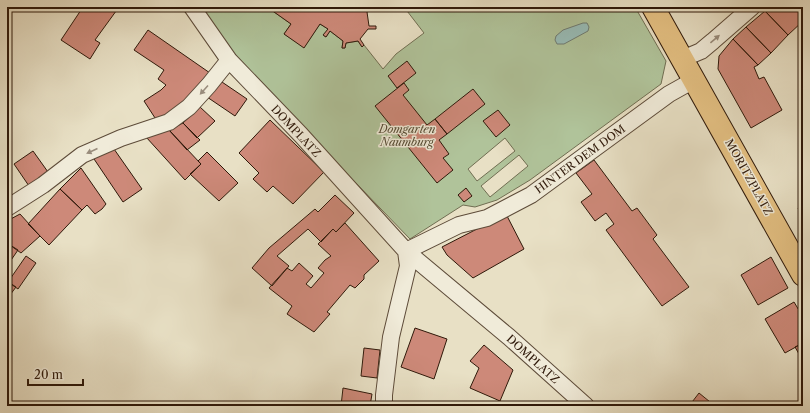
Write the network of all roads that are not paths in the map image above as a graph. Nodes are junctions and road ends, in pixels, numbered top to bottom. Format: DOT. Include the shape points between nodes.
graph roads {
  1 [pos="192,7"];
  2 [pos="653,7"];
  3 [pos="752,7"];
  4 [pos="229,60"];
  5 [pos="682,60"];
  6 [pos="694,80"];
  7 [pos="7,208"];
  8 [pos="406,251"];
  9 [pos="803,275"];
  10 [pos="384,406"];
  11 [pos="586,406"];
  1 -- 4 [label="street, DOMPLATZ"];
  2 -- 5 [label="main road, MORITZPLATZ"];
  5 -- 3 [label="street, one-way" via="701,51"];
  4 -- 7 [label="street, one-way" via="189,107 169,122 121,138 82,155"];
  4 -- 8 [label="street, DOMPLATZ"];
  5 -- 6 [label="main road, MORITZPLATZ"];
  6 -- 8 [label="street, HINTER DEM DOM" via="670,94 531,195 487,218 459,225"];
  6 -- 9 [label="main road, MORITZPLATZ"];
  8 -- 10 [label="street" via="408,266 391,338"];
  8 -- 11 [label="street, DOMPLATZ" via="509,337"];
}
